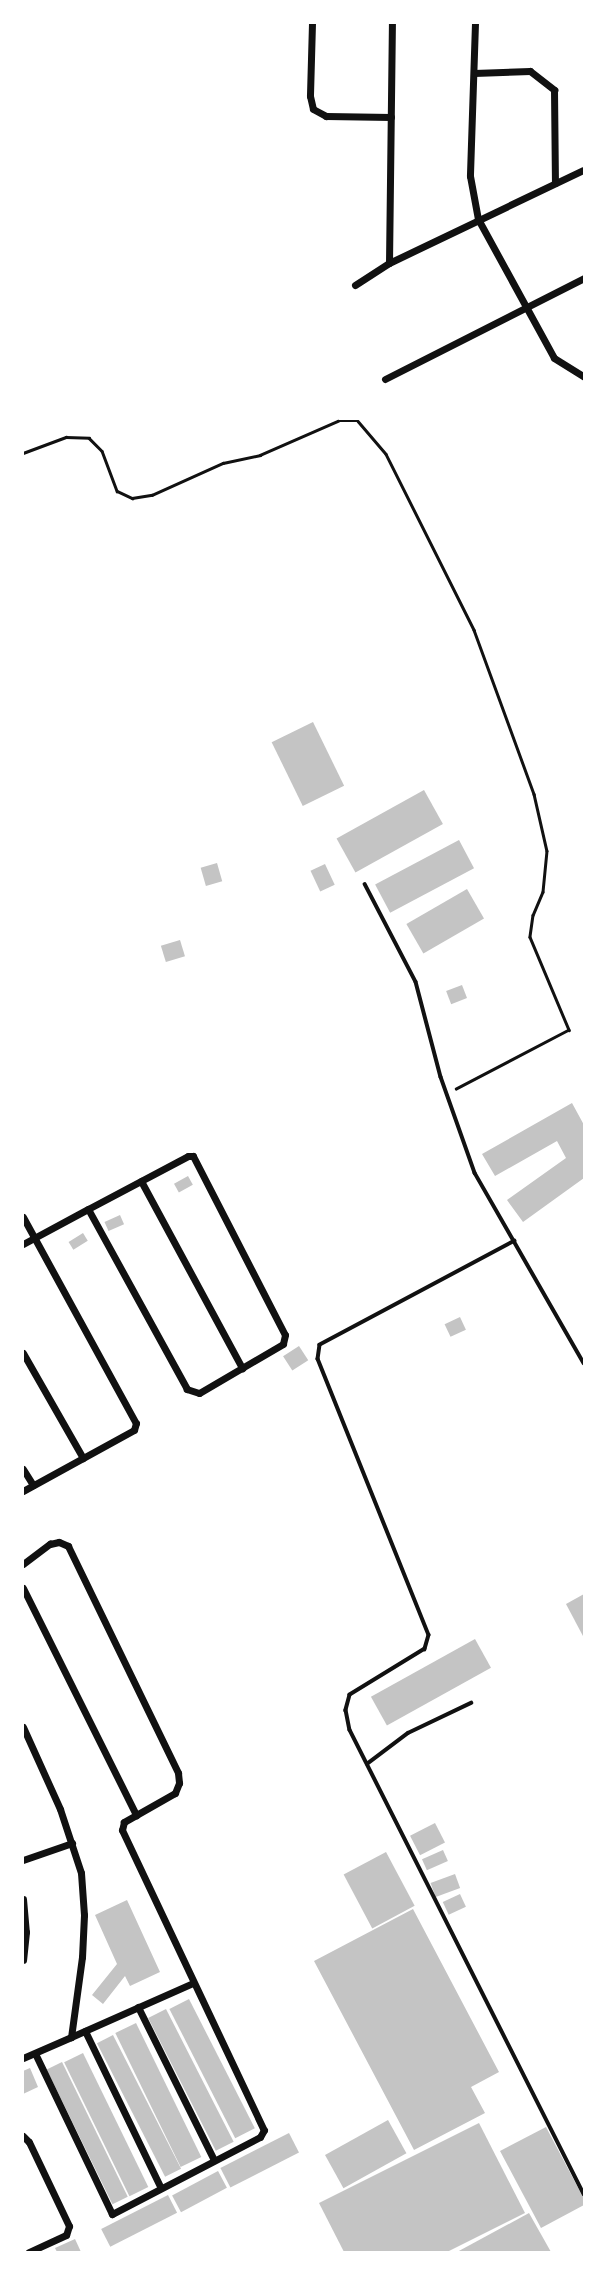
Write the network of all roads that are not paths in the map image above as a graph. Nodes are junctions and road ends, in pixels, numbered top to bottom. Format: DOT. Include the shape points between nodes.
graph roads {
  1 [pos="312,23"];
  2 [pos="392,23"];
  3 [pos="475,23"];
  4 [pos="474,73"];
  5 [pos="391,117"];
  6 [pos="583,170"];
  7 [pos="555,183"];
  8 [pos="478,219"];
  9 [pos="389,263"];
  10 [pos="584,278"];
  11 [pos="355,285"];
  12 [pos="528,307"];
  13 [pos="584,377"];
  14 [pos="385,379"];
  15 [pos="365,884"];
  16 [pos="141,1181"];
  17 [pos="88,1209"];
  18 [pos="23,1217"];
  19 [pos="34,1238"];
  20 [pos="515,1241"];
  21 [pos="23,1244"];
  22 [pos="23,1353"];
  23 [pos="584,1363"];
  24 [pos="242,1368"];
  25 [pos="83,1458"];
  26 [pos="23,1469"];
  27 [pos="33,1485"];
  28 [pos="23,1491"];
  29 [pos="23,1564"];
  30 [pos="23,1588"];
  31 [pos="471,1703"];
  32 [pos="23,1727"];
  33 [pos="367,1764"];
  34 [pos="136,1815"];
  35 [pos="72,1843"];
  36 [pos="23,1860"];
  37 [pos="23,1899"];
  38 [pos="24,1933"];
  39 [pos="23,1960"];
  40 [pos="193,1983"];
  41 [pos="138,2007"];
  42 [pos="85,2031"];
  43 [pos="71,2037"];
  44 [pos="35,2053"];
  45 [pos="23,2058"];
  46 [pos="23,2136"];
  47 [pos="214,2160"];
  48 [pos="161,2188"];
  49 [pos="584,2194"];
  50 [pos="29,2252"];
  1 -- 5 [label="street" via="313,109 326,116"];
  2 -- 5 [label="street"];
  3 -- 4 [label="street"];
  4 -- 7 [label="street" via="530,71 554,90"];
  4 -- 8 [label="street" via="470,176"];
  5 -- 9 [label="street"];
  6 -- 7 [label="street"];
  7 -- 8 [label="street"];
  8 -- 9 [label="street"];
  8 -- 12 [label="street"];
  9 -- 11 [label="street"];
  10 -- 12 [label="street"];
  12 -- 13 [label="street" via="554,358"];
  12 -- 14 [label="street"];
  15 -- 20 [label="lane" via="415,981 475,1173"];
  16 -- 17 [label="street"];
  16 -- 24 [label="street"];
  16 -- 24 [label="street" via="188,1156 196,1157 285,1335 283,1344"];
  17 -- 19 [label="street"];
  17 -- 24 [label="street" via="187,1389 199,1393"];
  18 -- 19 [label="street"];
  19 -- 21 [label="street"];
  19 -- 25 [label="street" via="136,1418 134,1430"];
  20 -- 23 [label="lane"];
  20 -- 33 [label="lane" via="320,1346 318,1359 429,1635 425,1649 350,1695 346,1710 350,1730"];
  22 -- 25 [label="street"];
  25 -- 27 [label="street"];
  26 -- 27 [label="street"];
  27 -- 28 [label="street"];
  29 -- 34 [label="street" via="50,1544 68,1546 178,1773 175,1793"];
  30 -- 34 [label="street"];
  31 -- 33 [label="lane" via="408,1733"];
  32 -- 35 [label="street"];
  33 -- 49 [label="lane"];
  34 -- 40 [label="street" via="124,1822 122,1830"];
  35 -- 36 [label="street"];
  35 -- 43 [label="street" via="84,1915"];
  37 -- 38 [label="street"];
  38 -- 39 [label="street"];
  40 -- 41 [label="street"];
  40 -- 47 [label="street" via="264,2125 260,2137"];
  41 -- 42 [label="street"];
  41 -- 47 [label="street"];
  42 -- 43 [label="street"];
  42 -- 48 [label="street"];
  43 -- 44 [label="street"];
  44 -- 45 [label="street"];
  44 -- 48 [label="street" via="112,2214"];
  46 -- 50 [label="street" via="69,2226 66,2235"];
  47 -- 48 [label="street"];
}
